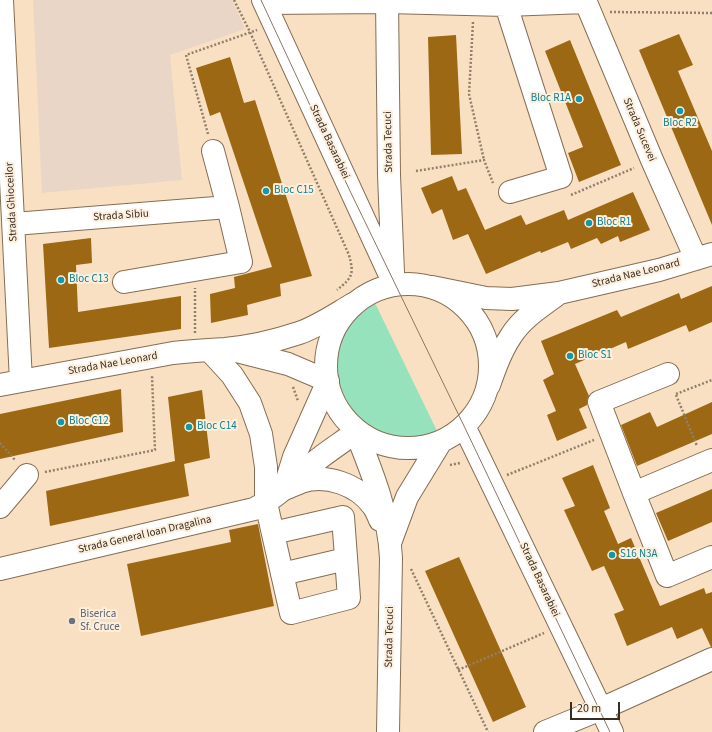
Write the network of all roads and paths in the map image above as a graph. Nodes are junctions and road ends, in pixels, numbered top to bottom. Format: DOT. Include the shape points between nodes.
graph roads {
  1 [pos="2,0"];
  2 [pos="234,0"];
  3 [pos="387,1"];
  4 [pos="264,2"];
  5 [pos="474,4"];
  6 [pos="587,4"];
  7 [pos="506,5"];
  8 [pos="712,13"];
  9 [pos="274,24"];
  10 [pos="250,32"];
  11 [pos="2,56"];
  12 [pos="213,151"];
  13 [pos="484,160"];
  14 [pos="652,160"];
  15 [pos="416,171"];
  16 [pos="561,177"];
  17 [pos="510,192"];
  18 [pos="228,207"];
  19 [pos="14,224"];
  20 [pos="704,256"];
  21 [pos="195,270"];
  22 [pos="124,282"];
  23 [pos="394,284"];
  24 [pos="432,287"];
  25 [pos="336,290"];
  26 [pos="559,293"];
  27 [pos="353,304"];
  28 [pos="210,350"];
  29 [pos="151,357"];
  30 [pos="288,364"];
  31 [pos="668,374"];
  32 [pos="712,380"];
  33 [pos="21,381"];
  34 [pos="328,381"];
  35 [pos="0,385"];
  36 [pos="489,385"];
  37 [pos="676,395"];
  38 [pos="309,423"];
  39 [pos="464,428"];
  40 [pos="356,432"];
  41 [pos="611,433"];
  42 [pos="0,443"];
  43 [pos="440,443"];
  44 [pos="462,462"];
  45 [pos="708,462"];
  46 [pos="420,474"];
  47 [pos="27,475"];
  48 [pos="492,482"];
  49 [pos="284,490"];
  50 [pos="634,493"];
  51 [pos="266,503"];
  52 [pos="0,507"];
  53 [pos="273,533"];
  54 [pos="391,550"];
  55 [pos="712,557"];
  56 [pos="346,559"];
  57 [pos="0,569"];
  58 [pos="282,574"];
  59 [pos="560,625"];
  60 [pos="712,659"];
  61 [pos="458,670"];
  62 [pos="601,709"];
  63 [pos="388,732"];
  64 [pos="488,732"];
  65 [pos="545,732"];
  66 [pos="612,732"];
  1 -- 11 [label="street, Strada Ghioceilor"];
  2 -- 10 [label="path"];
  3 -- 4 [label="street"];
  3 -- 5 [label="street"];
  3 -- 23 [label="street, Strada Tecuci" via="389,175"];
  4 -- 9 [label="street, Strada Basarabiei"];
  5 -- 7 [label="street"];
  5 -- 13 [label="path" via="469,94"];
  6 -- 7 [label="street"];
  6 -- 8 [label="path"];
  6 -- 14 [label="street, Strada Sucevei"];
  7 -- 16 [label="street"];
  9 -- 10 [label="path"];
  9 -- 23 [label="street, Strada Basarabiei"];
  10 -- 12 [label="path" via="186,55"];
  10 -- 25 [label="path" via="353,267 352,275"];
  11 -- 19 [label="street, Strada Ghioceilor"];
  12 -- 18 [label="street"];
  13 -- 15 [label="path"];
  13 -- 17 [label="path" via="498,195"];
  14 -- 16 [label="path" via="568,196"];
  14 -- 20 [label="street, Strada Sucevei"];
  16 -- 17 [label="street"];
  18 -- 19 [label="street, Strada Sibiu"];
  18 -- 21 [label="street" via="241,262"];
  19 -- 33 [label="street, Strada Ghioceilor"];
  20 -- 26 [label="street, Strada Nae Leonard" via="659,270"];
  21 -- 22 [label="street"];
  21 -- 28 [label="path"];
  23 -- 24 [label="street, Strada Nae Leonard"];
  23 -- 27 [label="street, Strada Nae Leonard" via="370,292"];
  24 -- 26 [label="street, Strada Nae Leonard" via="486,298 506,299"];
  24 -- 36 [label="street" via="454,298 473,314 485,336 491,360"];
  26 -- 36 [label="street, Strada Nae Leonard" via="525,320 512,334 501,352"];
  27 -- 28 [label="street, Strada Nae Leonard" via="301,332 269,341"];
  27 -- 34 [label="street" via="336,325 331,338 327,353"];
  28 -- 29 [label="street, Strada Nae Leonard"];
  28 -- 30 [label="street, Strada Nae Leonard" via="261,356"];
  28 -- 51 [label="street" via="232,375 250,403 261,434 266,467"];
  29 -- 33 [label="street, Strada Nae Leonard"];
  29 -- 47 [label="path" via="156,450"];
  30 -- 34 [label="street, Strada Nae Leonard"];
  30 -- 38 [label="path" via="293,392"];
  31 -- 37 [label="path"];
  31 -- 41 [label="street" via="600,402"];
  32 -- 37 [label="path"];
  33 -- 35 [label="street, Strada Nae Leonard"];
  34 -- 38 [label="street"];
  34 -- 40 [label="street" via="342,417"];
  36 -- 39 [label="street, Strada Nae Leonard" via="478,411"];
  37 -- 45 [label="path"];
  38 -- 49 [label="street" via="294,457"];
  39 -- 43 [label="street, Strada Nae Leonard"];
  39 -- 48 [label="street, Strada Basarabiei"];
  40 -- 43 [label="street" via="375,443 397,449 419,449"];
  40 -- 49 [label="street" via="310,466"];
  40 -- 54 [label="street, Strada Tecuci" via="377,489"];
  41 -- 48 [label="path"];
  41 -- 50 [label="street"];
  42 -- 47 [label="path"];
  43 -- 46 [label="street, Strada Tecuci"];
  44 -- 46 [label="path" via="451,464 436,476"];
  45 -- 50 [label="street"];
  46 -- 54 [label="street, Strada Tecuci" via="407,497"];
  47 -- 52 [label="street"];
  48 -- 59 [label="street, Strada Basarabiei"];
  49 -- 51 [label="street, Strada General Ioan Dragalina"];
  49 -- 54 [label="street" via="302,481 322,479 342,482 360,492 373,506"];
  50 -- 55 [label="street" via="667,576"];
  51 -- 53 [label="street"];
  51 -- 57 [label="street, Strada General Ioan Dragalina" via="238,513"];
  53 -- 56 [label="street" via="343,517"];
  53 -- 58 [label="street"];
  54 -- 61 [label="path" via="404,555"];
  54 -- 63 [label="street, Strada Tecuci"];
  56 -- 58 [label="street"];
  56 -- 58 [label="street" via="349,598 291,613"];
  59 -- 61 [label="path"];
  59 -- 62 [label="street, Strada Basarabiei"];
  60 -- 62 [label="street"];
  61 -- 64 [label="path"];
  62 -- 65 [label="street"];
  62 -- 66 [label="street, Strada Basarabiei"];
}
